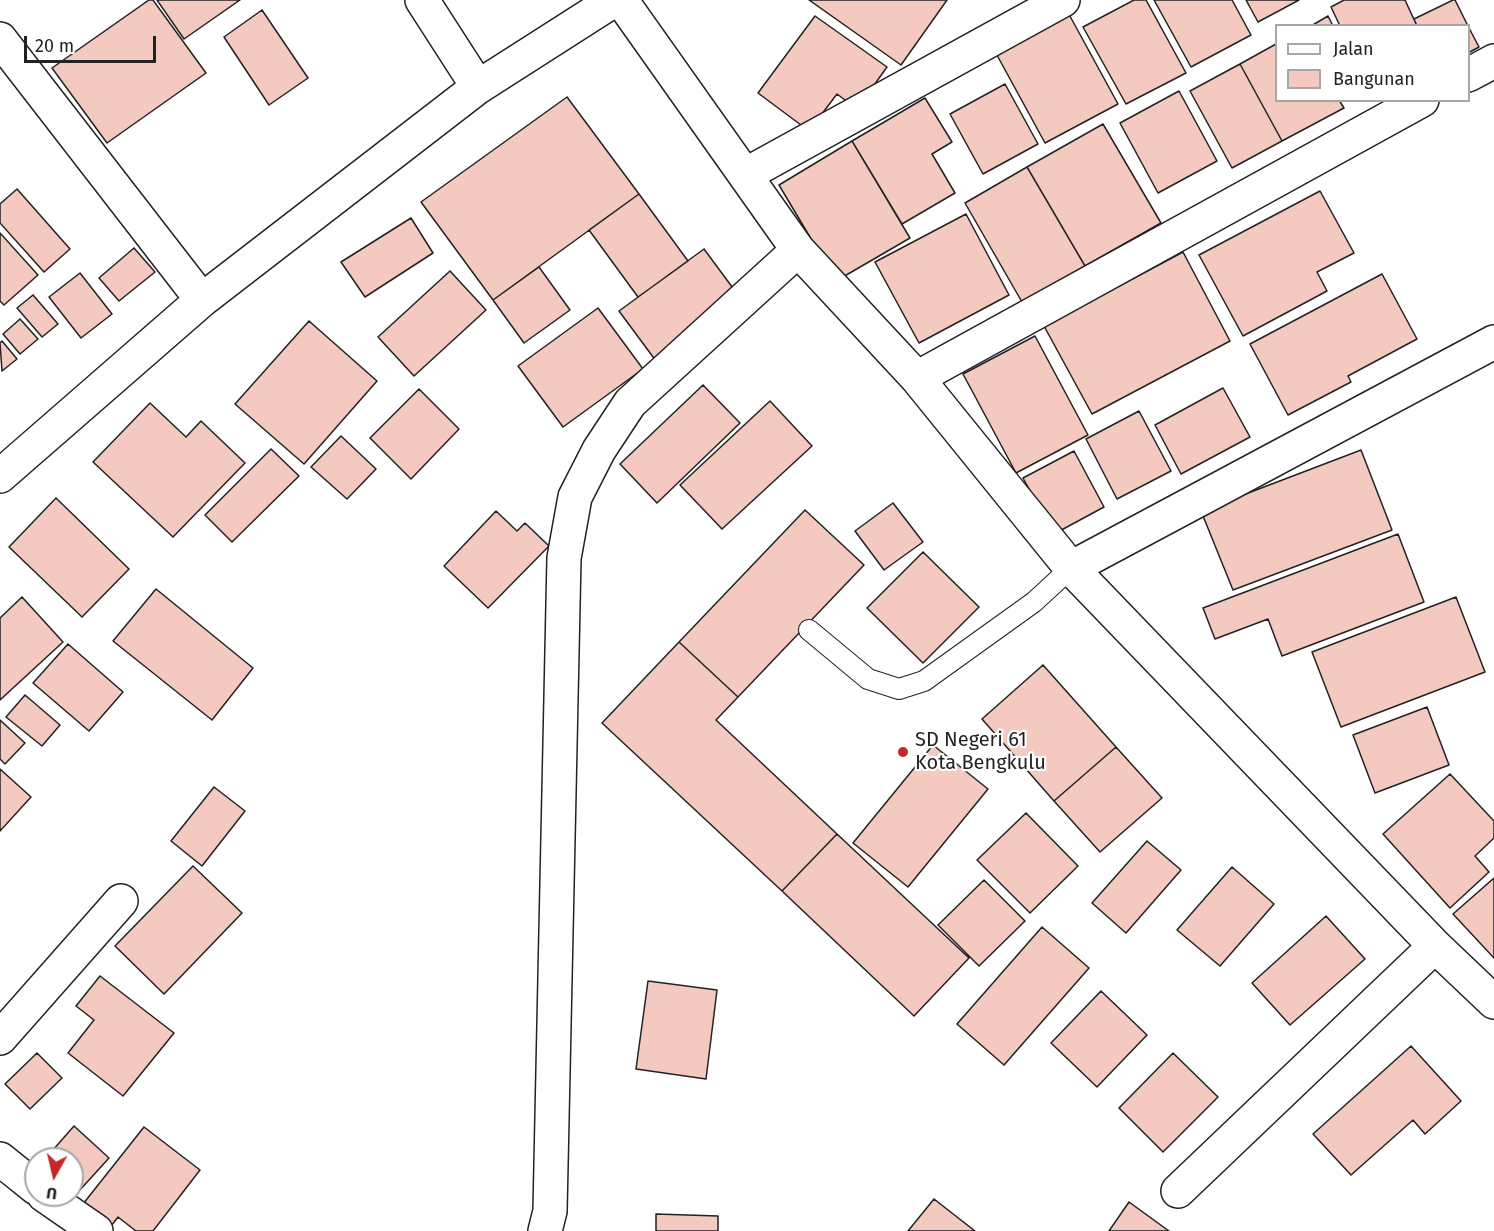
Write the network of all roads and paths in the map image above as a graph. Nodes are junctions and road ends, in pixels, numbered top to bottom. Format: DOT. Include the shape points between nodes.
graph roads {
  1 [pos="422,0"];
  2 [pos="614,0"];
  3 [pos="621,0"];
  4 [pos="1063,0"];
  5 [pos="0,39"];
  6 [pos="1494,61"];
  7 [pos="1470,74"];
  8 [pos="478,87"];
  9 [pos="1418,102"];
  10 [pos="745,175"];
  11 [pos="798,250"];
  12 [pos="202,300"];
  13 [pos="1494,342"];
  14 [pos="917,378"];
  15 [pos="5,460"];
  16 [pos="1071,568"];
  17 [pos="809,630"];
  18 [pos="121,902"];
  19 [pos="1436,946"];
  20 [pos="1494,1002"];
  21 [pos="0,1038"];
  22 [pos="0,1159"];
  23 [pos="24,1178"];
  24 [pos="1178,1191"];
  25 [pos="61,1207"];
  26 [pos="548,1221"];
  27 [pos="96,1231"];
  28 [pos="524,1231"];
  1 -- 8 [label="street"];
  2 -- 8 [label="street"];
  3 -- 10 [label="street"];
  4 -- 10 [label="street"];
  5 -- 12 [label="street"];
  6 -- 7 [label="street"];
  8 -- 12 [label="street"];
  9 -- 14 [label="street"];
  10 -- 11 [label="street"];
  11 -- 14 [label="street"];
  11 -- 26 [label="street" via="630,403 599,450 575,497 564,558"];
  12 -- 15 [label="street"];
  13 -- 16 [label="street"];
  14 -- 16 [label="street"];
  16 -- 17 [label="lane" via="1034,602 924,681 899,689 868,679"];
  16 -- 19 [label="street"];
  18 -- 21 [label="street"];
  19 -- 20 [label="street"];
  19 -- 24 [label="street"];
  22 -- 23 [label="street"];
  25 -- 27 [label="street"];
  26 -- 28 [label="street"];
}
